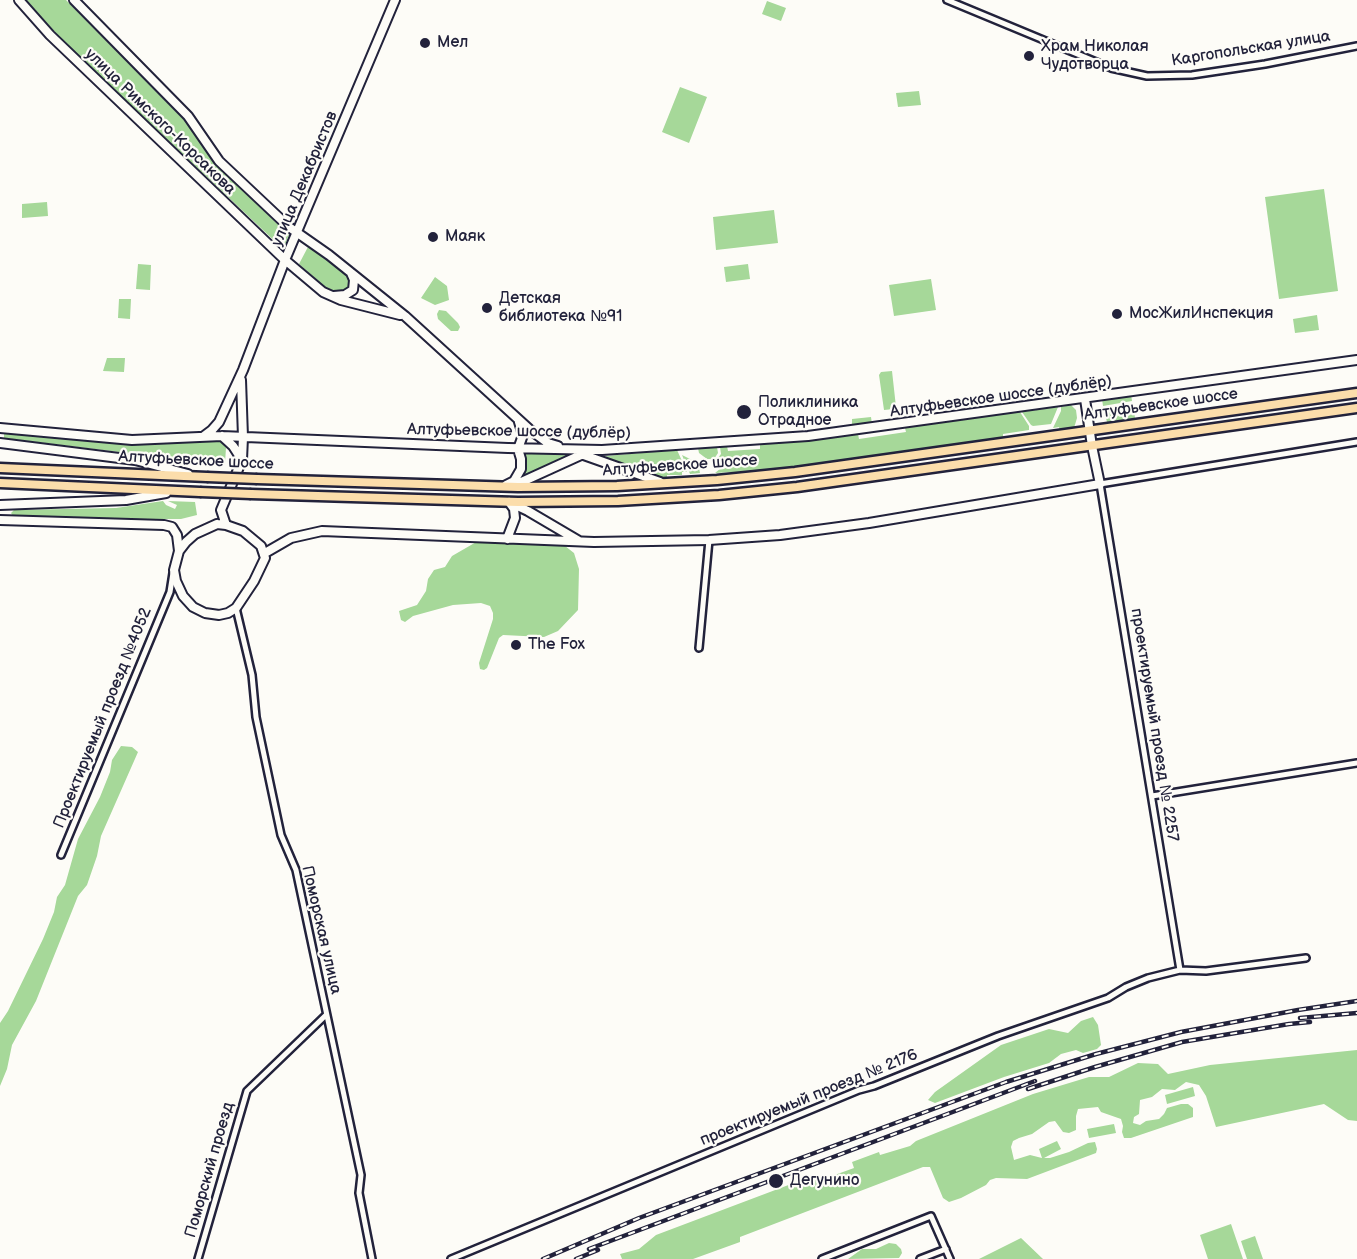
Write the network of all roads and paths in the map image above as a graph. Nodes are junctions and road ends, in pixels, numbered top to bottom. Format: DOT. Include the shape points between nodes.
graph roads {
  1 [pos="19,0"];
  2 [pos="74,0"];
  3 [pos="395,0"];
  4 [pos="947,0"];
  5 [pos="1357,46"];
  6 [pos="298,232"];
  7 [pos="285,260"];
  8 [pos="349,270"];
  9 [pos="330,296"];
  10 [pos="405,316"];
  11 [pos="1357,360"];
  12 [pos="243,370"];
  13 [pos="1357,393"];
  14 [pos="1085,399"];
  15 [pos="1357,408"];
  16 [pos="516,417"];
  17 [pos="0,429"];
  18 [pos="1089,431"];
  19 [pos="222,436"];
  20 [pos="243,437"];
  21 [pos="196,438"];
  22 [pos="1357,442"];
  23 [pos="2,443"];
  24 [pos="1092,446"];
  25 [pos="518,448"];
  26 [pos="565,449"];
  27 [pos="596,450"];
  28 [pos="583,454"];
  29 [pos="242,460"];
  30 [pos="0,468"];
  31 [pos="195,477"];
  32 [pos="0,483"];
  33 [pos="663,484"];
  34 [pos="1100,484"];
  35 [pos="503,487"];
  36 [pos="190,491"];
  37 [pos="509,502"];
  38 [pos="0,507"];
  39 [pos="0,515"];
  40 [pos="0,519"];
  41 [pos="28,520"];
  42 [pos="226,525"];
  43 [pos="507,539"];
  44 [pos="709,540"];
  45 [pos="579,542"];
  46 [pos="179,551"];
  47 [pos="265,553"];
  48 [pos="174,570"];
  49 [pos="177,584"];
  50 [pos="170,592"];
  51 [pos="236,608"];
  52 [pos="699,648"];
  53 [pos="1357,763"];
  54 [pos="1152,796"];
  55 [pos="61,855"];
  56 [pos="1306,958"];
  57 [pos="1180,970"];
  58 [pos="326,1015"];
  59 [pos="946,1249"];
  60 [pos="198,1259"];
  61 [pos="372,1259"];
  62 [pos="451,1259"];
  63 [pos="822,1259"];
  64 [pos="920,1259"];
  65 [pos="950,1259"];
  1 -- 7 [label="main road, улица Римского-Корсакова" via="50,35"];
  2 -- 6 [label="main road, улица Римского-Корсакова" via="188,116 219,160"];
  3 -- 6 [label="main road, улица Декабристов"];
  4 -- 5 [label="street, Каргопольская улица" via="1111,68 1148,76 1192,75"];
  6 -- 7 [label="main road, улица Декабристов"];
  6 -- 8 [label="main road, улица Римского-Корсакова"];
  7 -- 9 [label="main road, улица Римского-Корсакова"];
  7 -- 12 [label="main road, улица Декабристов"];
  8 -- 9 [label="main road" via="353,290 345,296"];
  8 -- 10 [label="main road, улица Римского-Корсакова"];
  9 -- 10 [label="main road"];
  10 -- 16 [label="main road, улица Римского-Корсакова"];
  11 -- 14 [label="main road, Алтуфьевское шоссе (дублёр)"];
  12 -- 20 [label="main road, улица Декабристов"];
  12 -- 21 [label="main road, улица Декабристов" via="216,426"];
  13 -- 18 [label="main road, Алтуфьевское шоссе"];
  14 -- 18 [label="main road"];
  14 -- 27 [label="main road, Алтуфьевское шоссе (дублёр)" via="808,436"];
  15 -- 24 [label="main road, Алтуфьевское шоссе"];
  16 -- 25 [label="main road" via="523,432"];
  16 -- 26 [label="main road, улица Римского-Корсакова" via="548,442"];
  17 -- 21 [label="main road, Алтуфьевское шоссе (дублёр)" via="132,440"];
  18 -- 24 [label="main road"];
  18 -- 33 [label="main road, Алтуфьевское шоссе" via="786,473"];
  19 -- 20 [label="main road, Алтуфьевское шоссе (дублёр)"];
  19 -- 21 [label="main road, Алтуфьевское шоссе (дублёр)"];
  19 -- 29 [label="main road"];
  20 -- 25 [label="main road, Алтуфьевское шоссе (дублёр)"];
  20 -- 29 [label="main road, улица Декабристов"];
  22 -- 34 [label="street"];
  23 -- 31 [label="main road" via="135,460"];
  24 -- 34 [label="main road"];
  24 -- 37 [label="main road, Алтуфьевское шоссе" via="743,493 618,501"];
  25 -- 26 [label="main road, Алтуфьевское шоссе (дублёр)"];
  25 -- 35 [label="main road" via="522,465 519,474"];
  26 -- 27 [label="main road, Алтуфьевское шоссе (дублёр)"];
  26 -- 28 [label="main road"];
  27 -- 28 [label="main road"];
  28 -- 33 [label="main road"];
  28 -- 35 [label="main road" via="526,481"];
  29 -- 42 [label="main road" via="221,510"];
  30 -- 31 [label="main road, Алтуфьевское шоссе"];
  31 -- 35 [label="main road, Алтуфьевское шоссе, bridge"];
  32 -- 36 [label="main road, Алтуфьевское шоссе"];
  33 -- 35 [label="main road, Алтуфьевское шоссе"];
  34 -- 44 [label="main road" via="846,527"];
  34 -- 54 [label="street, проектируемый проезд № 2257"];
  36 -- 37 [label="main road, Алтуфьевское шоссе, bridge"];
  36 -- 38 [label="main road" via="126,500"];
  37 -- 43 [label="main road" via="515,518"];
  37 -- 45 [label="main road"];
  39 -- 41 [label="main road"];
  40 -- 41 [label="main road"];
  41 -- 46 [label="main road" via="172,527"];
  42 -- 46 [label="main road" via="202,530"];
  42 -- 47 [label="main road" via="243,531"];
  43 -- 45 [label="main road"];
  43 -- 47 [label="main road" via="322,531 291,538"];
  44 -- 45 [label="main road"];
  44 -- 52 [label="street"];
  46 -- 48 [label="main road"];
  47 -- 51 [label="main road" via="263,566"];
  48 -- 49 [label="main road"];
  48 -- 50 [label="street, Проектируемый проезд №4052"];
  49 -- 50 [label="street, Проектируемый проезд №4052"];
  49 -- 51 [label="main road" via="193,607 205,613 219,615"];
  50 -- 55 [label="street, Проектируемый проезд №4052"];
  51 -- 58 [label="street, Поморская улица" via="281,835 296,870"];
  53 -- 54 [label="street"];
  54 -- 57 [label="street, проектируемый проезд № 2257"];
  56 -- 57 [label="street, проектируемый проезд № 2176" via="1206,971"];
  57 -- 62 [label="street, проектируемый проезд № 2176" via="1148,978 1108,998 859,1090"];
  58 -- 60 [label="street, Поморский проезд" via="247,1091"];
  58 -- 61 [label="street, Поморская улица" via="361,1175 359,1193"];
  59 -- 63 [label="street" via="931,1216"];
  59 -- 64 [label="street"];
  59 -- 65 [label="street"];
}
